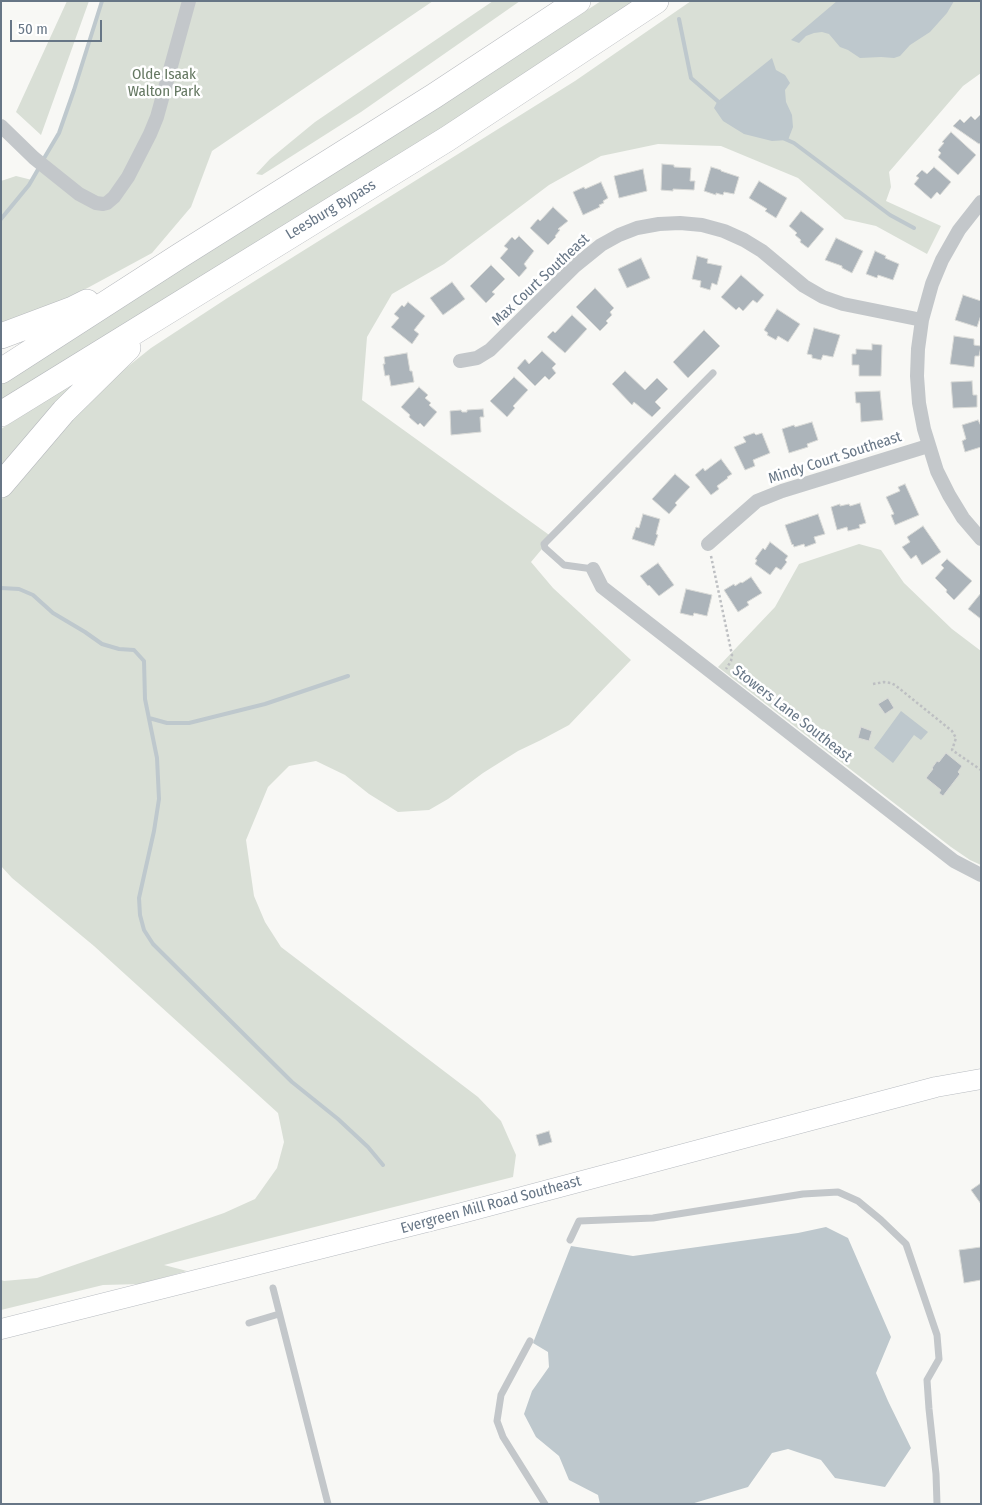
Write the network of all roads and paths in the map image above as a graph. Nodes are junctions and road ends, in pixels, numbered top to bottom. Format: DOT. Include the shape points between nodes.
graph roads {
  1 [pos="189,1"];
  2 [pos="578,1"];
  3 [pos="656,1"];
  4 [pos="1,126"];
  5 [pos="981,202"];
  6 [pos="181,255"];
  7 [pos="205,288"];
  8 [pos="922,320"];
  9 [pos="1,336"];
  10 [pos="460,361"];
  11 [pos="1,371"];
  12 [pos="713,373"];
  13 [pos="1,414"];
  14 [pos="928,446"];
  15 [pos="1,485"];
  16 [pos="981,539"];
  17 [pos="708,544"];
  18 [pos="593,569"];
  19 [pos="719,679"];
  20 [pos="872,684"];
  21 [pos="981,770"];
  22 [pos="981,875"];
  23 [pos="981,1079"];
  24 [pos="570,1240"];
  25 [pos="273,1288"];
  26 [pos="279,1314"];
  27 [pos="249,1323"];
  28 [pos="1,1329"];
  29 [pos="530,1341"];
  30 [pos="328,1504"];
  31 [pos="545,1504"];
  32 [pos="937,1504"];
  1 -- 4 [label="street" via="157,117 128,178 108,203 96,203 79,194 51,173"];
  2 -- 6 [label="highway"];
  3 -- 7 [label="highway, Leesburg Bypass" via="447,139"];
  5 -- 8 [label="street" via="959,230 942,260"];
  6 -- 9 [label="highway" via="73,308"];
  6 -- 11 [label="highway"];
  7 -- 13 [label="highway, Leesburg Bypass"];
  7 -- 15 [label="highway" via="138,340 96,378"];
  8 -- 10 [label="street, Max Court Southeast" via="823,297 804,286 762,251 724,231 695,224 659,224 637,228 601,244 490,350 478,358"];
  8 -- 14 [label="street" via="917,376"];
  12 -- 18 [label="lane" via="544,544 564,565"];
  14 -- 16 [label="street" via="949,495"];
  14 -- 17 [label="street, Mindy Court Southeast" via="782,490 757,501"];
  17 -- 19 [label="path" via="732,655"];
  18 -- 19 [label="street, Stowers Lane Southeast" via="602,587"];
  19 -- 22 [label="street, Stowers Lane Southeast" via="954,861"];
  20 -- 21 [label="path" via="891,683 902,691 952,731 956,738 952,750"];
  23 -- 28 [label="main road, Evergreen Mill Road Southeast" via="936,1087 462,1213"];
  24 -- 32 [label="lane" via="579,1221 653,1218 803,1194 838,1192 858,1201 906,1244 937,1335 939,1359 928,1380 928,1409"];
  25 -- 26 [label="lane"];
  26 -- 27 [label="lane"];
  26 -- 30 [label="lane"];
  29 -- 31 [label="lane" via="501,1395 497,1420 503,1437"];
}
